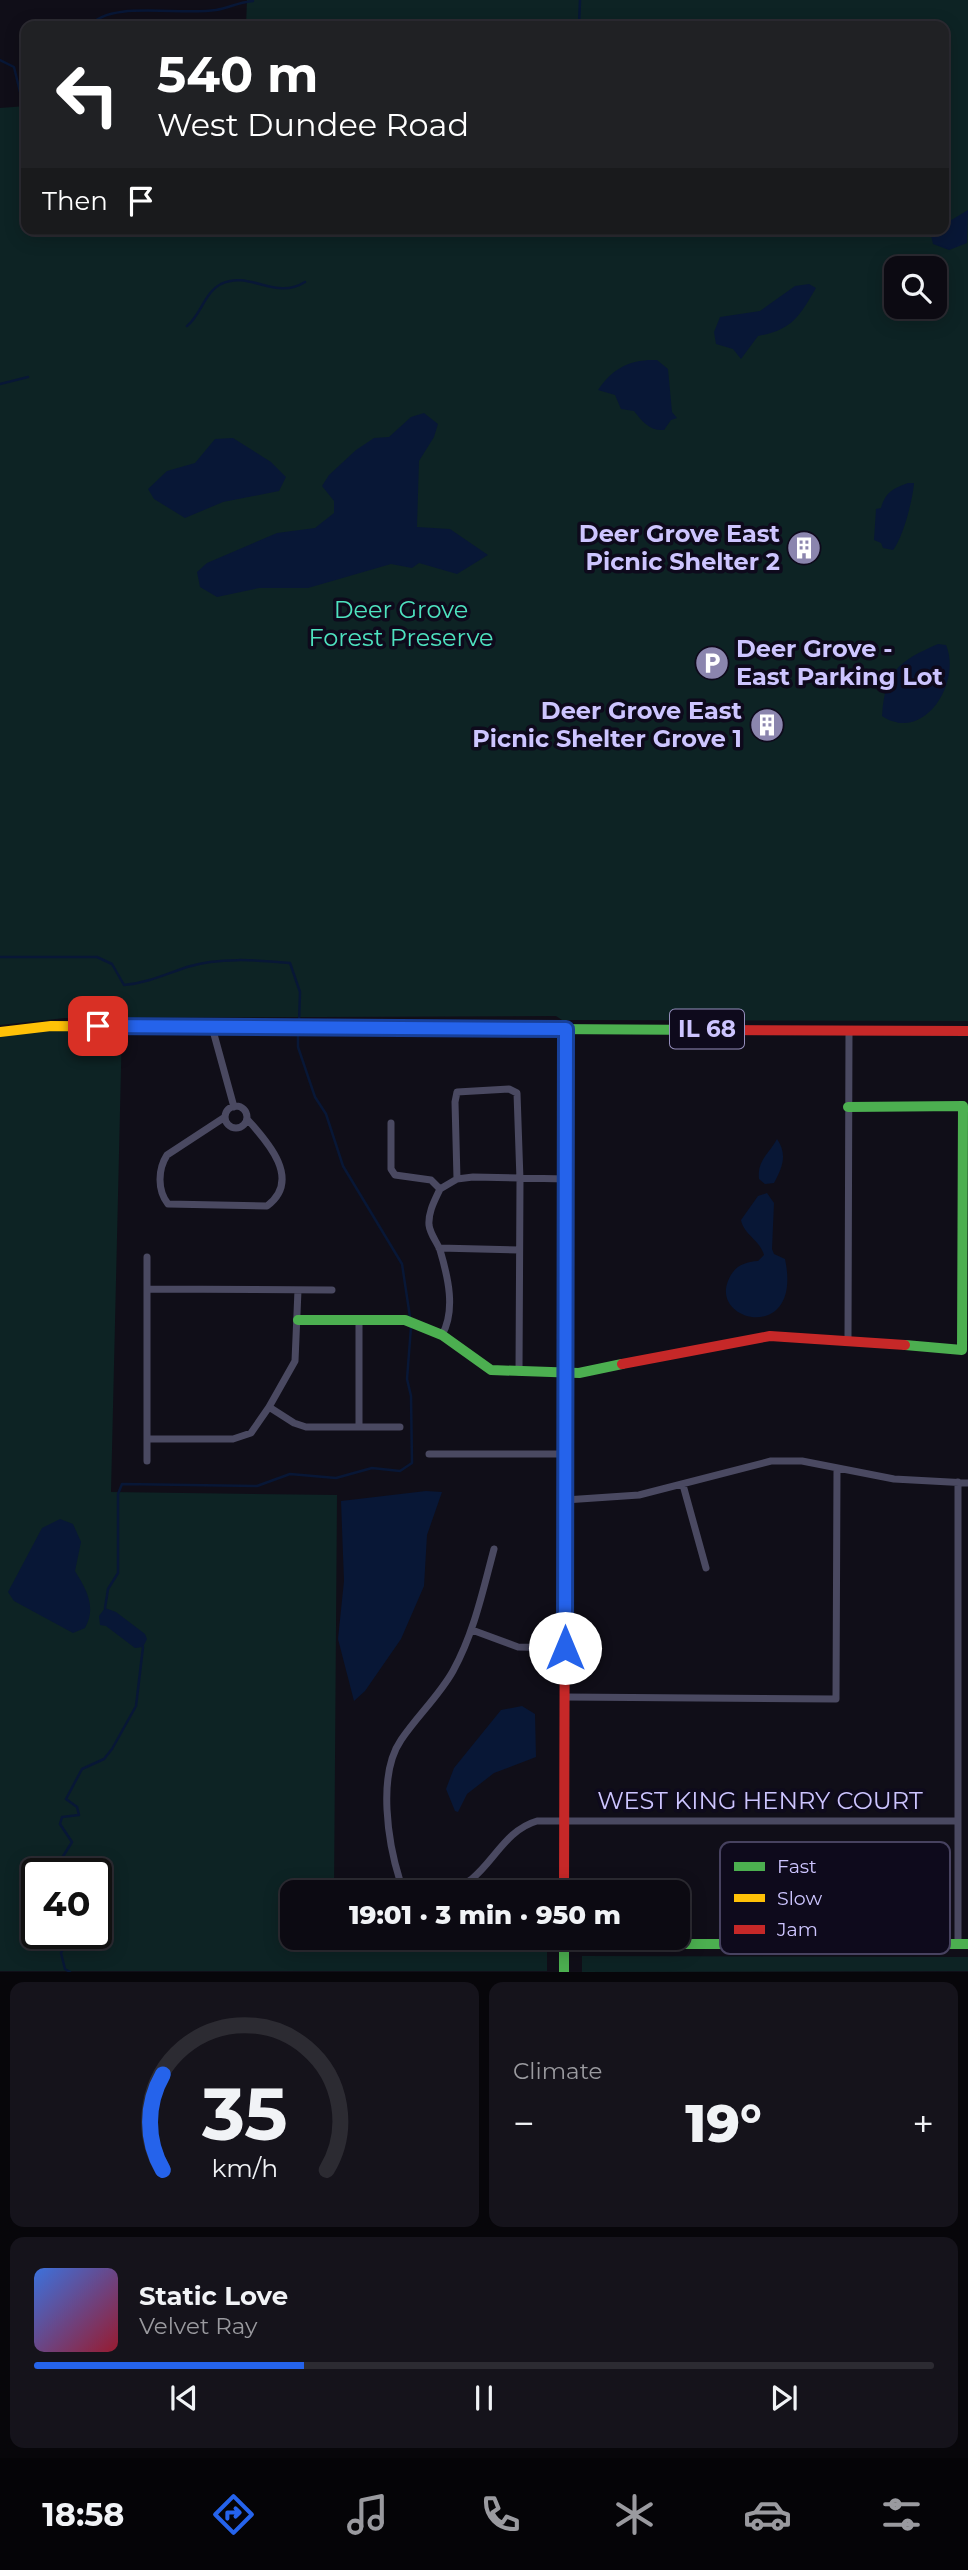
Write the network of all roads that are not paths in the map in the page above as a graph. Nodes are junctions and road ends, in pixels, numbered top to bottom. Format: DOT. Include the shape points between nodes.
graph roads {
  1 [pos="212,1027"];
  2 [pos="566,1029"];
  3 [pos="849,1030"];
  4 [pos="968,1031"];
  5 [pos="0,1032"];
  6 [pos="234,1107"];
  7 [pos="848,1107"];
  8 [pos="225,1117"];
  9 [pos="247,1119"];
  10 [pos="391,1123"];
  11 [pos="457,1179"];
  12 [pos="566,1179"];
  13 [pos="520,1180"];
  14 [pos="440,1189"];
  15 [pos="439,1248"];
  16 [pos="519,1250"];
  17 [pos="147,1257"];
  18 [pos="147,1289"];
  19 [pos="298,1290"];
  20 [pos="332,1290"];
  21 [pos="298,1320"];
  22 [pos="359,1320"];
  23 [pos="442,1335"];
  24 [pos="848,1340"];
  25 [pos="519,1372"];
  26 [pos="566,1372"];
  27 [pos="269,1407"];
  28 [pos="359,1425"];
  29 [pos="400,1427"];
  30 [pos="147,1438"];
  31 [pos="429,1454"];
  32 [pos="566,1454"];
  33 [pos="147,1461"];
  34 [pos="837,1469"];
  35 [pos="958,1482"];
  36 [pos="968,1483"];
  37 [pos="683,1485"];
  38 [pos="565,1500"];
  39 [pos="494,1549"];
  40 [pos="706,1568"];
  41 [pos="472,1630"];
  42 [pos="565,1648"];
  43 [pos="565,1697"];
  44 [pos="564,1820"];
  45 [pos="956,1821"];
  46 [pos="564,1880"];
  47 [pos="690,1942"];
  48 [pos="720,1942"];
  49 [pos="963,1944"];
  50 [pos="564,1950"];
  51 [pos="564,1972"];
  1 -- 2 [label="street, IL 68"];
  1 -- 5 [label="street, IL 68" via="51,1026"];
  1 -- 6 [label="street"];
  2 -- 3 [label="street, IL 68"];
  2 -- 12 [label="street"];
  3 -- 4 [label="street, IL 68"];
  3 -- 7 [label="street"];
  6 -- 8 [label="street"];
  6 -- 9 [label="street" via="244,1110"];
  7 -- 24 [label="street"];
  7 -- 24 [label="street" via="963,1106 962,1350"];
  8 -- 9 [label="street" via="233,1128 244,1126"];
  8 -- 9 [label="street" via="162,1162 160,1189 168,1204 267,1206 278,1198 283,1185 277,1156"];
  10 -- 14 [label="street" via="391,1169 395,1175 431,1180"];
  11 -- 13 [label="street"];
  11 -- 13 [label="street" via="457,1092 509,1089 517,1093"];
  11 -- 14 [label="street"];
  12 -- 13 [label="street"];
  12 -- 26 [label="street"];
  13 -- 16 [label="street"];
  14 -- 15 [label="street" via="429,1227"];
  15 -- 16 [label="street"];
  15 -- 23 [label="street" via="449,1306"];
  16 -- 25 [label="street"];
  17 -- 18 [label="street"];
  18 -- 19 [label="street"];
  18 -- 30 [label="street"];
  19 -- 20 [label="street"];
  19 -- 21 [label="street"];
  21 -- 22 [label="street"];
  21 -- 27 [label="street" via="295,1361"];
  22 -- 23 [label="street" via="405,1320"];
  22 -- 28 [label="street"];
  23 -- 25 [label="street" via="491,1370"];
  24 -- 26 [label="street" via="758,1338 604,1369"];
  25 -- 26 [label="street"];
  26 -- 32 [label="street"];
  27 -- 28 [label="street" via="306,1427"];
  27 -- 30 [label="street" via="243,1437"];
  28 -- 29 [label="street"];
  30 -- 33 [label="street"];
  31 -- 32 [label="street"];
  32 -- 38 [label="street"];
  34 -- 35 [label="street" via="894,1479"];
  34 -- 37 [label="street" via="802,1461 771,1461"];
  34 -- 43 [label="street" via="836,1699"];
  35 -- 36 [label="street"];
  35 -- 45 [label="street"];
  37 -- 38 [label="street" via="639,1496"];
  37 -- 40 [label="street"];
  38 -- 42 [label="street"];
  39 -- 41 [label="street"];
  41 -- 42 [label="street" via="518,1647"];
  41 -- 44 [label="street, WEST KING HENRY COURT" via="452,1672 402,1739 391,1764 388,1837 400,1881 443,1890 462,1885 477,1876 520,1827"];
  42 -- 43 [label="street"];
  43 -- 44 [label="street"];
  44 -- 45 [label="street, WEST KING HENRY COURT"];
  44 -- 46 [label="street"];
  45 -- 49 [label="street"];
  47 -- 48 [label="street"];
  50 -- 51 [label="street"];
}
